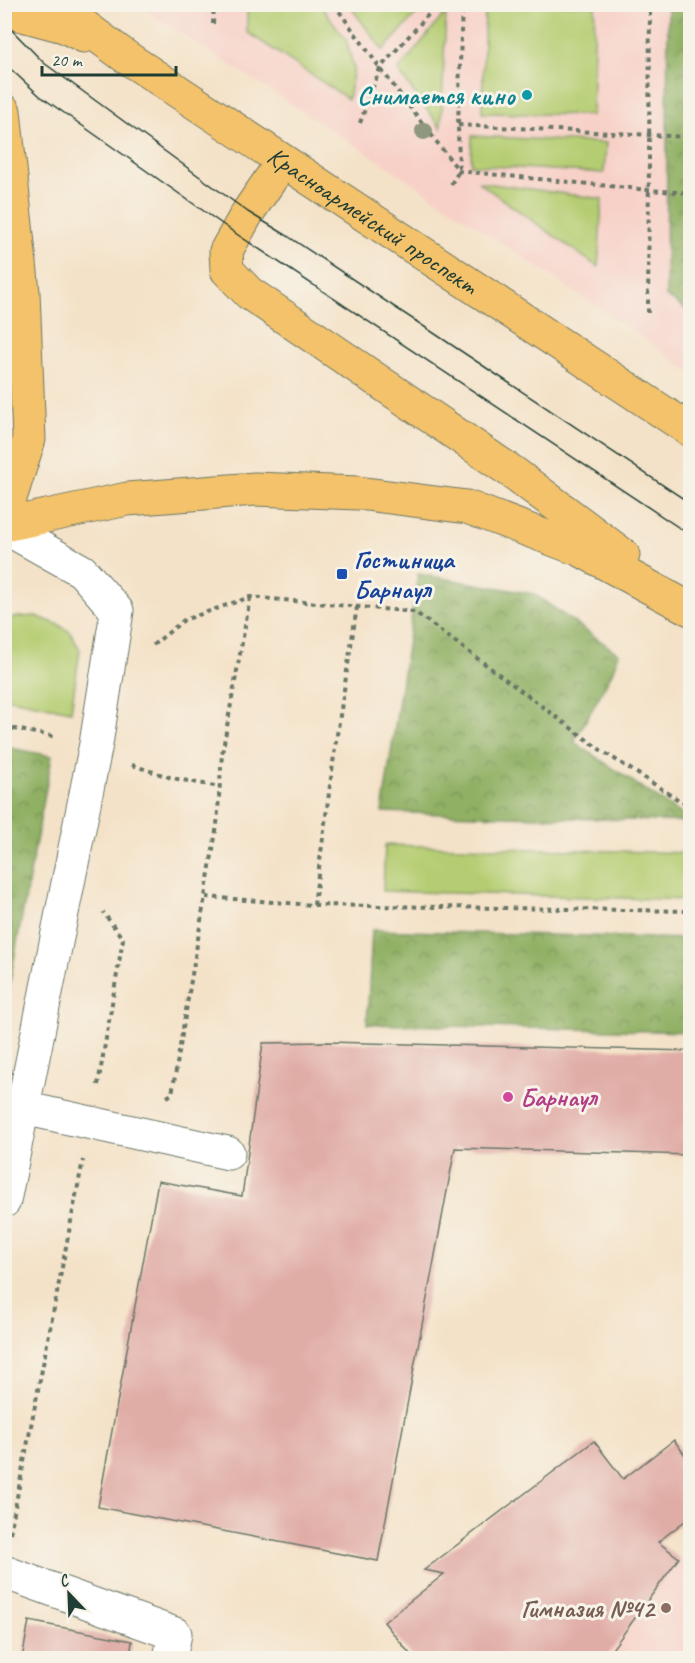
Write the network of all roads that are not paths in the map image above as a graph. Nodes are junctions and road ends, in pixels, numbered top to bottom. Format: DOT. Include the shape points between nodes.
graph roads {
  1 [pos="60,4"];
  2 [pos="4,10"];
  3 [pos="126,57"];
  4 [pos="4,111"];
  5 [pos="283,161"];
  6 [pos="690,430"];
  7 [pos="4,517"];
  8 [pos="4,526"];
  9 [pos="690,607"];
  10 [pos="23,1108"];
  11 [pos="228,1153"];
  12 [pos="4,1201"];
  13 [pos="4,1572"];
  14 [pos="170,1659"];
  1 -- 3 [label="main road, Красноармейский проспект"];
  2 -- 3 [label="main road" via="64,26"];
  3 -- 5 [label="main road, Красноармейский проспект"];
  4 -- 7 [label="main road" via="23,292 28,439"];
  5 -- 6 [label="main road, Красноармейский проспект"];
  5 -- 9 [label="main road" via="226,251 227,270 249,294 515,474"];
  8 -- 9 [label="main road" via="127,499 255,489 358,493 467,507 581,550"];
  8 -- 10 [label="lane" via="82,571 117,611 96,744"];
  10 -- 11 [label="lane"];
  10 -- 12 [label="lane"];
  13 -- 14 [label="lane" via="175,1635"];
}
